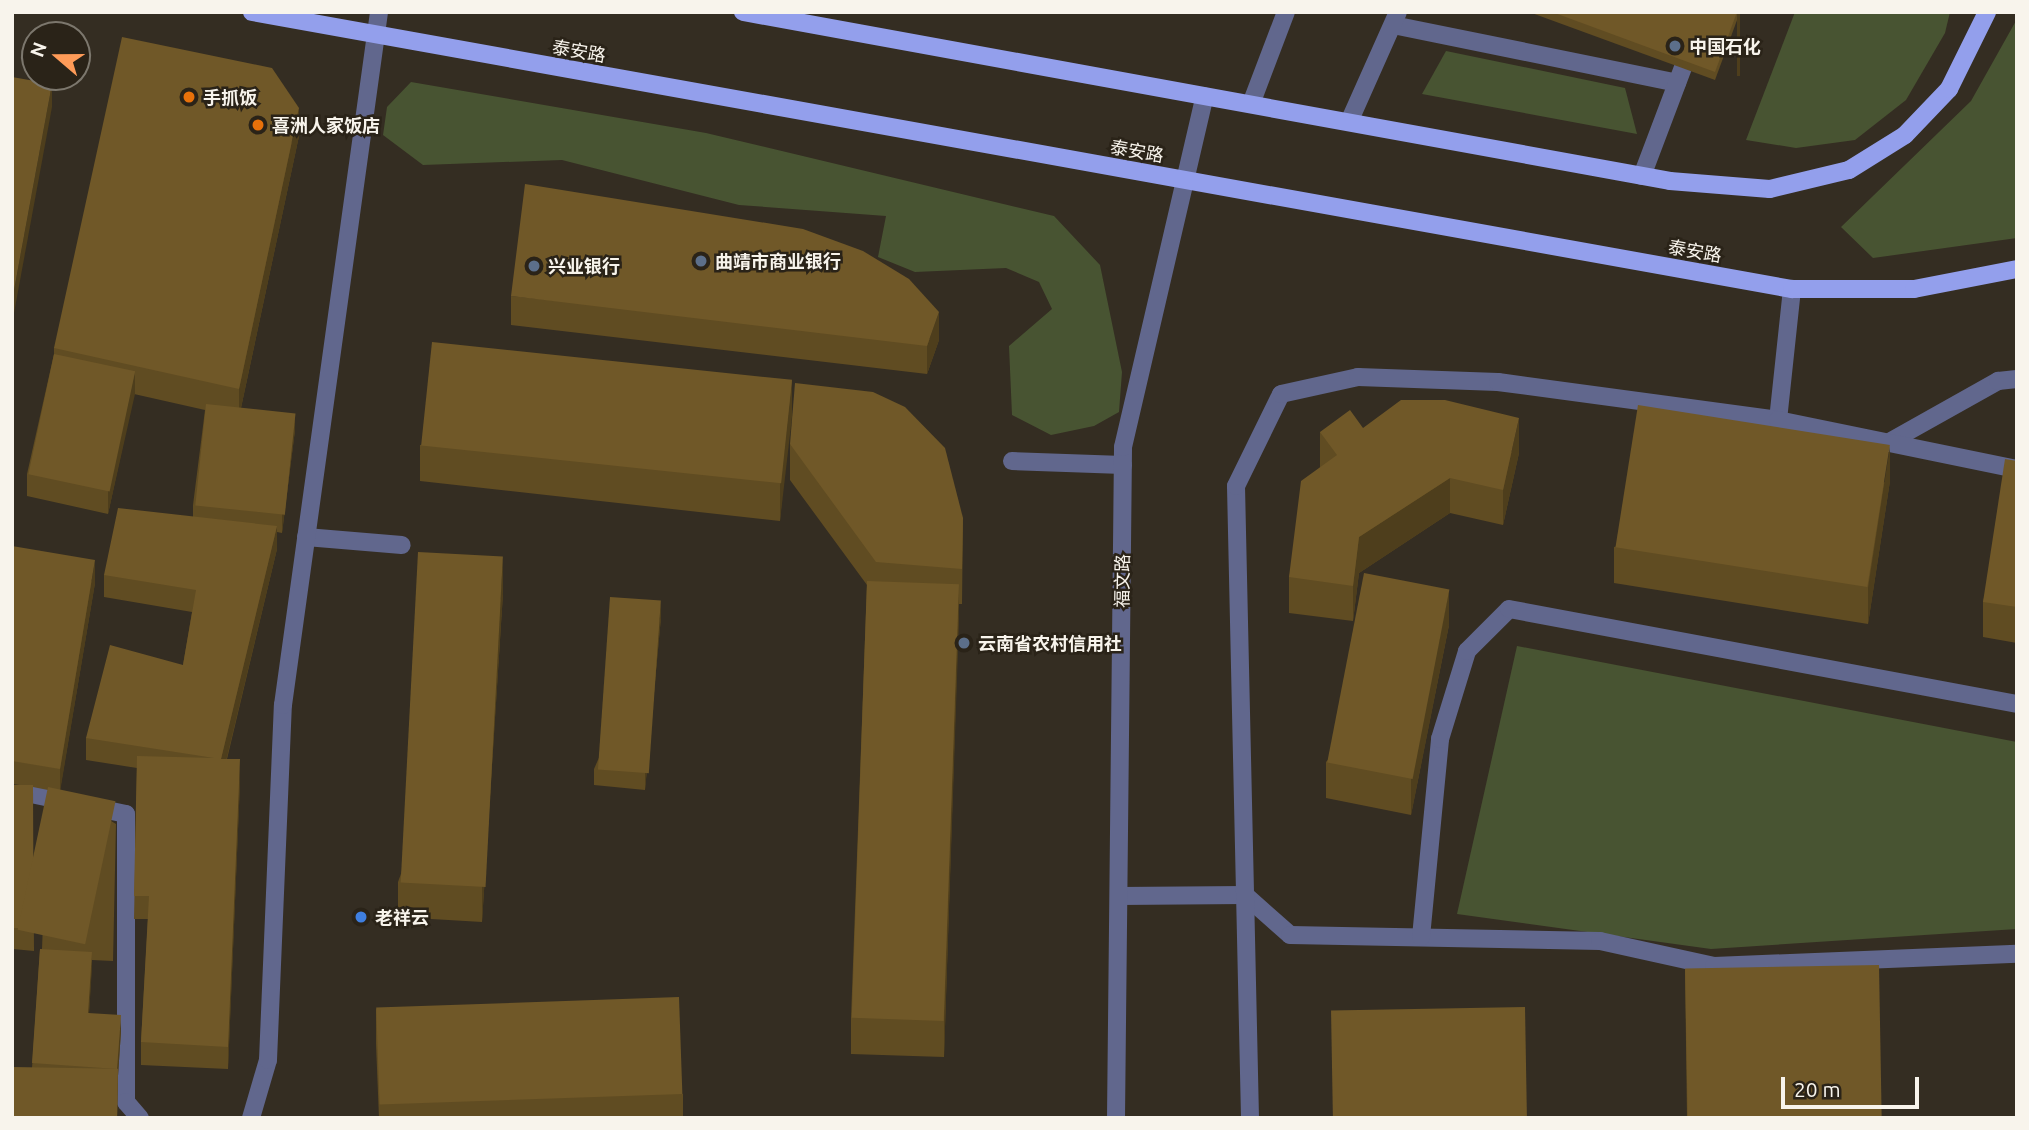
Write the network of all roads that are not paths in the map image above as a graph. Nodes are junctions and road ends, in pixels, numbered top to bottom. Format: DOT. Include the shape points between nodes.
graph roads {
  1 [pos="252,12"];
  2 [pos="379,12"];
  3 [pos="743,12"];
  4 [pos="1286,12"];
  5 [pos="1704,12"];
  6 [pos="1987,12"];
  7 [pos="1395,18"];
  8 [pos="373,35"];
  9 [pos="1677,83"];
  10 [pos="1205,96"];
  11 [pos="1251,104"];
  12 [pos="1349,122"];
  13 [pos="1642,176"];
  14 [pos="1187,181"];
  15 [pos="2017,269"];
  16 [pos="1792,289"];
  17 [pos="2017,379"];
  18 [pos="1778,420"];
  19 [pos="1891,441"];
  20 [pos="1013,461"];
  21 [pos="1123,465"];
  22 [pos="2017,469"];
  23 [pos="306,537"];
  24 [pos="402,545"];
  25 [pos="2017,704"];
  26 [pos="12,798"];
  27 [pos="1245,895"];
  28 [pos="1119,896"];
  29 [pos="1421,937"];
  30 [pos="2017,954"];
  31 [pos="140,1118"];
  32 [pos="251,1118"];
  33 [pos="1116,1118"];
  34 [pos="1250,1118"];
  1 -- 8 [label="main road, 泰安路"];
  2 -- 8 [label="street"];
  3 -- 10 [label="main road"];
  4 -- 11 [label="street"];
  5 -- 9 [label="street"];
  6 -- 13 [label="main road" via="1939,103 1905,135 1849,170 1770,189"];
  7 -- 9 [label="street"];
  7 -- 12 [label="street"];
  8 -- 14 [label="main road, 泰安路"];
  8 -- 23 [label="street"];
  9 -- 13 [label="street"];
  10 -- 11 [label="main road"];
  10 -- 14 [label="street, 福文路"];
  11 -- 12 [label="main road"];
  12 -- 13 [label="main road"];
  14 -- 16 [label="main road, 泰安路"];
  14 -- 21 [label="street, 福文路"];
  15 -- 16 [label="main road, 泰安路" via="1913,289"];
  16 -- 18 [label="street"];
  17 -- 19 [label="street" via="1998,382"];
  18 -- 19 [label="street"];
  18 -- 27 [label="street" via="1498,382 1358,377 1281,394 1258,429 1236,486"];
  19 -- 22 [label="street"];
  20 -- 21 [label="street"];
  21 -- 28 [label="street, 福文路"];
  23 -- 24 [label="street"];
  23 -- 32 [label="street" via="283,705 268,1060"];
  25 -- 29 [label="street" via="1509,609 1467,651 1440,740"];
  26 -- 31 [label="street" via="31,794 126,814 126,1101"];
  27 -- 28 [label="street"];
  27 -- 29 [label="street" via="1290,936"];
  27 -- 34 [label="street"];
  28 -- 33 [label="street, 福文路"];
  29 -- 30 [label="street" via="1600,940 1714,966"];
}
